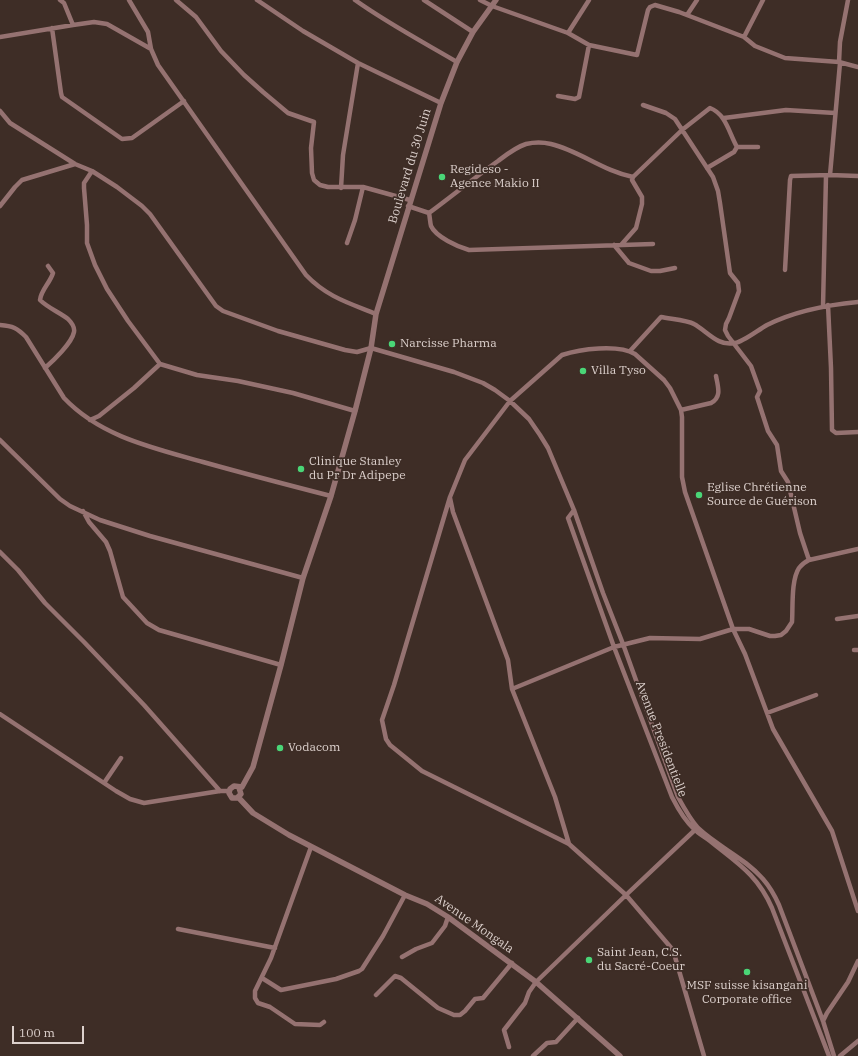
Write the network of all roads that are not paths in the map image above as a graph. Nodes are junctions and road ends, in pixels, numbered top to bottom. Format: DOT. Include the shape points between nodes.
graph roads {
  1 [pos="60,0"];
  2 [pos="130,0"];
  3 [pos="176,0"];
  4 [pos="257,0"];
  5 [pos="355,0"];
  6 [pos="424,0"];
  7 [pos="480,0"];
  8 [pos="496,0"];
  9 [pos="589,0"];
  10 [pos="697,0"];
  11 [pos="763,0"];
  12 [pos="848,0"];
  13 [pos="492,6"];
  14 [pos="687,15"];
  15 [pos="73,25"];
  16 [pos="52,28"];
  17 [pos="473,32"];
  18 [pos="568,34"];
  19 [pos="0,37"];
  20 [pos="744,37"];
  21 [pos="589,45"];
  22 [pos="151,49"];
  23 [pos="458,62"];
  24 [pos="358,63"];
  25 [pos="840,63"];
  26 [pos="858,67"];
  27 [pos="558,96"];
  28 [pos="184,101"];
  29 [pos="441,103"];
  30 [pos="643,105"];
  31 [pos="0,111"];
  32 [pos="835,113"];
  33 [pos="724,118"];
  34 [pos="682,130"];
  35 [pos="737,147"];
  36 [pos="758,147"];
  37 [pos="75,164"];
  38 [pos="707,168"];
  39 [pos="92,171"];
  40 [pos="828,175"];
  41 [pos="858,176"];
  42 [pos="633,177"];
  43 [pos="341,188"];
  44 [pos="363,188"];
  45 [pos="410,200"];
  46 [pos="0,206"];
  47 [pos="408,206"];
  48 [pos="429,213"];
  49 [pos="347,243"];
  50 [pos="652,244"];
  51 [pos="621,245"];
  52 [pos="614,246"];
  53 [pos="48,266"];
  54 [pos="675,268"];
  55 [pos="785,270"];
  56 [pos="858,302"];
  57 [pos="825,305"];
  58 [pos="376,314"];
  59 [pos="0,325"];
  60 [pos="735,344"];
  61 [pos="371,348"];
  62 [pos="630,351"];
  63 [pos="160,364"];
  64 [pos="45,368"];
  65 [pos="716,376"];
  66 [pos="510,401"];
  67 [pos="680,410"];
  68 [pos="355,411"];
  69 [pos="90,420"];
  70 [pos="858,432"];
  71 [pos="0,440"];
  72 [pos="331,496"];
  73 [pos="450,497"];
  74 [pos="574,510"];
  75 [pos="84,511"];
  76 [pos="858,550"];
  77 [pos="0,552"];
  78 [pos="809,560"];
  79 [pos="303,578"];
  80 [pos="603,593"];
  81 [pos="595,595"];
  82 [pos="858,616"];
  83 [pos="836,619"];
  84 [pos="733,629"];
  85 [pos="623,644"];
  86 [pos="614,647"];
  87 [pos="281,665"];
  88 [pos="512,689"];
  89 [pos="816,695"];
  90 [pos="767,713"];
  91 [pos="0,714"];
  92 [pos="121,758"];
  93 [pos="104,782"];
  94 [pos="242,786"];
  95 [pos="220,790"];
  96 [pos="229,791"];
  97 [pos="238,797"];
  98 [pos="696,829"];
  99 [pos="569,844"];
  100 [pos="311,847"];
  101 [pos="749,869"];
  102 [pos="405,895"];
  103 [pos="626,895"];
  104 [pos="779,905"];
  105 [pos="772,908"];
  106 [pos="858,911"];
  107 [pos="448,917"];
  108 [pos="178,929"];
  109 [pos="275,948"];
  110 [pos="402,957"];
  111 [pos="858,961"];
  112 [pos="512,963"];
  113 [pos="262,978"];
  114 [pos="536,982"];
  115 [pos="376,995"];
  116 [pos="814,1015"];
  117 [pos="820,1015"];
  118 [pos="578,1018"];
  119 [pos="823,1021"];
  120 [pos="324,1022"];
  121 [pos="858,1040"];
  122 [pos="509,1047"];
  123 [pos="533,1056"];
  124 [pos="620,1056"];
  125 [pos="704,1056"];
  126 [pos="829,1056"];
  127 [pos="834,1056"];
  128 [pos="840,1056"];
  1 -- 15 [label="street" via="64,3"];
  2 -- 22 [label="street" via="148,32"];
  3 -- 43 [label="street" via="199,22 221,51 263,92 288,113 314,122 311,148 314,180 320,185"];
  4 -- 24 [label="street" via="303,32"];
  5 -- 23 [label="street" via="369,11"];
  6 -- 17 [label="street"];
  7 -- 13 [label="street"];
  8 -- 13 [label="street, Boulevard du 30 Juin"];
  9 -- 18 [label="street"];
  10 -- 14 [label="street"];
  11 -- 20 [label="street"];
  12 -- 25 [label="street" via="840,42"];
  13 -- 17 [label="street, Boulevard du 30 Juin"];
  13 -- 18 [label="street"];
  14 -- 20 [label="street"];
  14 -- 21 [label="street" via="655,5 650,7 637,55"];
  15 -- 16 [label="street"];
  15 -- 22 [label="street" via="94,22 107,24"];
  16 -- 19 [label="street"];
  16 -- 28 [label="street" via="62,97 122,138 132,138"];
  17 -- 23 [label="street, Boulevard du 30 Juin"];
  18 -- 21 [label="street"];
  20 -- 25 [label="street" via="755,46 786,58"];
  21 -- 27 [label="street" via="579,97 575,99"];
  22 -- 28 [label="street" via="158,65"];
  23 -- 29 [label="street, Boulevard du 30 Juin"];
  24 -- 29 [label="street"];
  24 -- 43 [label="street" via="343,155"];
  25 -- 26 [label="street"];
  25 -- 32 [label="street"];
  28 -- 58 [label="street" via="306,275 338,299"];
  29 -- 45 [label="street, Boulevard du 30 Juin"];
  30 -- 34 [label="street" via="666,112 675,119"];
  31 -- 37 [label="street" via="10,123"];
  32 -- 33 [label="street" via="786,110"];
  32 -- 40 [label="street"];
  33 -- 34 [label="street" via="710,108"];
  33 -- 35 [label="street"];
  34 -- 38 [label="street"];
  34 -- 42 [label="street"];
  35 -- 36 [label="street"];
  35 -- 38 [label="street" via="734,152"];
  37 -- 39 [label="street"];
  37 -- 46 [label="street" via="22,180"];
  38 -- 60 [label="street" via="718,191 730,273 738,283 739,291 725,330"];
  39 -- 61 [label="street" via="150,214 216,306 223,311 278,331 344,350 357,352"];
  39 -- 63 [label="street" via="84,183 87,243 107,289"];
  40 -- 41 [label="street"];
  40 -- 55 [label="street" via="790,178"];
  40 -- 57 [label="street"];
  42 -- 48 [label="street" via="606,169 580,155 550,144 526,144 485,170"];
  42 -- 51 [label="street" via="632,180 642,197 642,204 636,228"];
  43 -- 44 [label="street"];
  44 -- 45 [label="street"];
  44 -- 49 [label="street"];
  45 -- 47 [label="street, Boulevard du 30 Juin"];
  47 -- 48 [label="street"];
  47 -- 58 [label="street, Boulevard du 30 Juin"];
  48 -- 52 [label="street" via="431,225 437,234 469,250"];
  50 -- 51 [label="street"];
  51 -- 52 [label="street"];
  52 -- 54 [label="street" via="627,262 651,271"];
  53 -- 64 [label="street" via="53,273 40,294 40,300 68,320 74,326 74,333 55,360"];
  56 -- 57 [label="street"];
  57 -- 60 [label="street" via="766,325"];
  57 -- 70 [label="street" via="831,368 832,430 838,433"];
  58 -- 61 [label="street, Boulevard du 30 Juin"];
  59 -- 64 [label="street" via="19,330"];
  60 -- 62 [label="street" via="714,339 693,323 661,317"];
  60 -- 78 [label="street" via="751,366 760,391 757,397 768,431 777,445 782,471 788,482"];
  61 -- 66 [label="street, Avenue Presidentielle" via="469,376"];
  61 -- 68 [label="street, Boulevard du 30 Juin"];
  62 -- 66 [label="street" via="595,349 569,352 562,355"];
  62 -- 67 [label="street" via="664,380"];
  63 -- 68 [label="street" via="197,375 294,394"];
  63 -- 69 [label="street" via="134,388 99,416"];
  64 -- 69 [label="street" via="64,398"];
  65 -- 67 [label="street" via="719,393 715,401"];
  66 -- 73 [label="street" via="465,460"];
  66 -- 74 [label="street, Avenue Presidentielle" via="529,419 548,448"];
  67 -- 84 [label="street" via="682,477 685,492"];
  68 -- 72 [label="street, Boulevard du 30 Juin"];
  69 -- 72 [label="street" via="138,444"];
  71 -- 75 [label="street" via="60,499"];
  72 -- 79 [label="street, Boulevard du 30 Juin"];
  73 -- 88 [label="street" via="453,512 508,660"];
  73 -- 99 [label="street" via="382,720 386,739 422,771"];
  74 -- 80 [label="street, Avenue Presidentielle"];
  74 -- 81 [label="street, Avenue Presidentielle" via="568,518"];
  75 -- 79 [label="street" via="100,520 150,536"];
  75 -- 87 [label="street" via="89,522 106,542 123,597 147,623 159,630"];
  76 -- 78 [label="street"];
  77 -- 95 [label="street"];
  78 -- 84 [label="street" via="797,572 792,622 786,631 781,635 770,636 749,629"];
  79 -- 87 [label="street, Boulevard du 30 Juin"];
  80 -- 81 [label="street"];
  80 -- 85 [label="street, Avenue Presidentielle"];
  81 -- 86 [label="street, Avenue Presidentielle"];
  82 -- 83 [label="street"];
  84 -- 85 [label="street" via="700,639 650,638"];
  84 -- 90 [label="street"];
  85 -- 86 [label="street"];
  85 -- 98 [label="street, Avenue Presidentielle" via="678,797"];
  86 -- 88 [label="street"];
  86 -- 98 [label="street, Avenue Presidentielle" via="672,797 679,811"];
  87 -- 94 [label="street, Boulevard du 30 Juin" via="253,767"];
  88 -- 99 [label="street" via="555,797"];
  89 -- 90 [label="street"];
  90 -- 106 [label="street" via="779,741 832,830"];
  91 -- 93 [label="street"];
  92 -- 93 [label="street"];
  93 -- 95 [label="street" via="130,799 144,803"];
  94 -- 96 [label="street" via="234,786"];
  94 -- 97 [label="street, Boulevard du 30 Juin" via="239,788 241,793"];
  95 -- 96 [label="street"];
  96 -- 97 [label="street, Avenue Mongala" via="232,798"];
  97 -- 100 [label="street, Avenue Mongala" via="253,814"];
  98 -- 101 [label="street, Avenue Presidentielle"];
  98 -- 103 [label="street"];
  99 -- 103 [label="street"];
  100 -- 102 [label="street, Avenue Mongala"];
  100 -- 109 [label="street"];
  101 -- 104 [label="street, Avenue Presidentielle" via="763,878"];
  101 -- 105 [label="street, Avenue Presidentielle"];
  102 -- 107 [label="street, Avenue Mongala" via="427,904"];
  102 -- 113 [label="street" via="383,936 359,971 336,979 281,990"];
  103 -- 114 [label="street"];
  103 -- 125 [label="street" via="673,950"];
  104 -- 105 [label="street"];
  104 -- 117 [label="street, Avenue Presidentielle"];
  105 -- 116 [label="street, Avenue Presidentielle"];
  107 -- 110 [label="street" via="445,926 432,943"];
  107 -- 112 [label="street, Avenue Mongala"];
  108 -- 109 [label="street"];
  109 -- 113 [label="street"];
  111 -- 119 [label="street"];
  112 -- 114 [label="street, Avenue Mongala"];
  112 -- 115 [label="street" via="483,998 475,998 465,1012 456,1016 438,1008 396,976"];
  113 -- 120 [label="street" via="255,991 258,1003 270,1007 295,1024 320,1025"];
  114 -- 118 [label="street, Avenue Mongala"];
  114 -- 122 [label="street" via="525,1003 504,1030"];
  116 -- 117 [label="street"];
  116 -- 126 [label="street, Avenue Presidentielle"];
  117 -- 119 [label="street, Avenue Presidentielle"];
  118 -- 123 [label="street" via="556,1042 547,1043"];
  118 -- 124 [label="street, Avenue Mongala"];
  119 -- 127 [label="street, Avenue Presidentielle"];
  121 -- 128 [label="street"];
}
